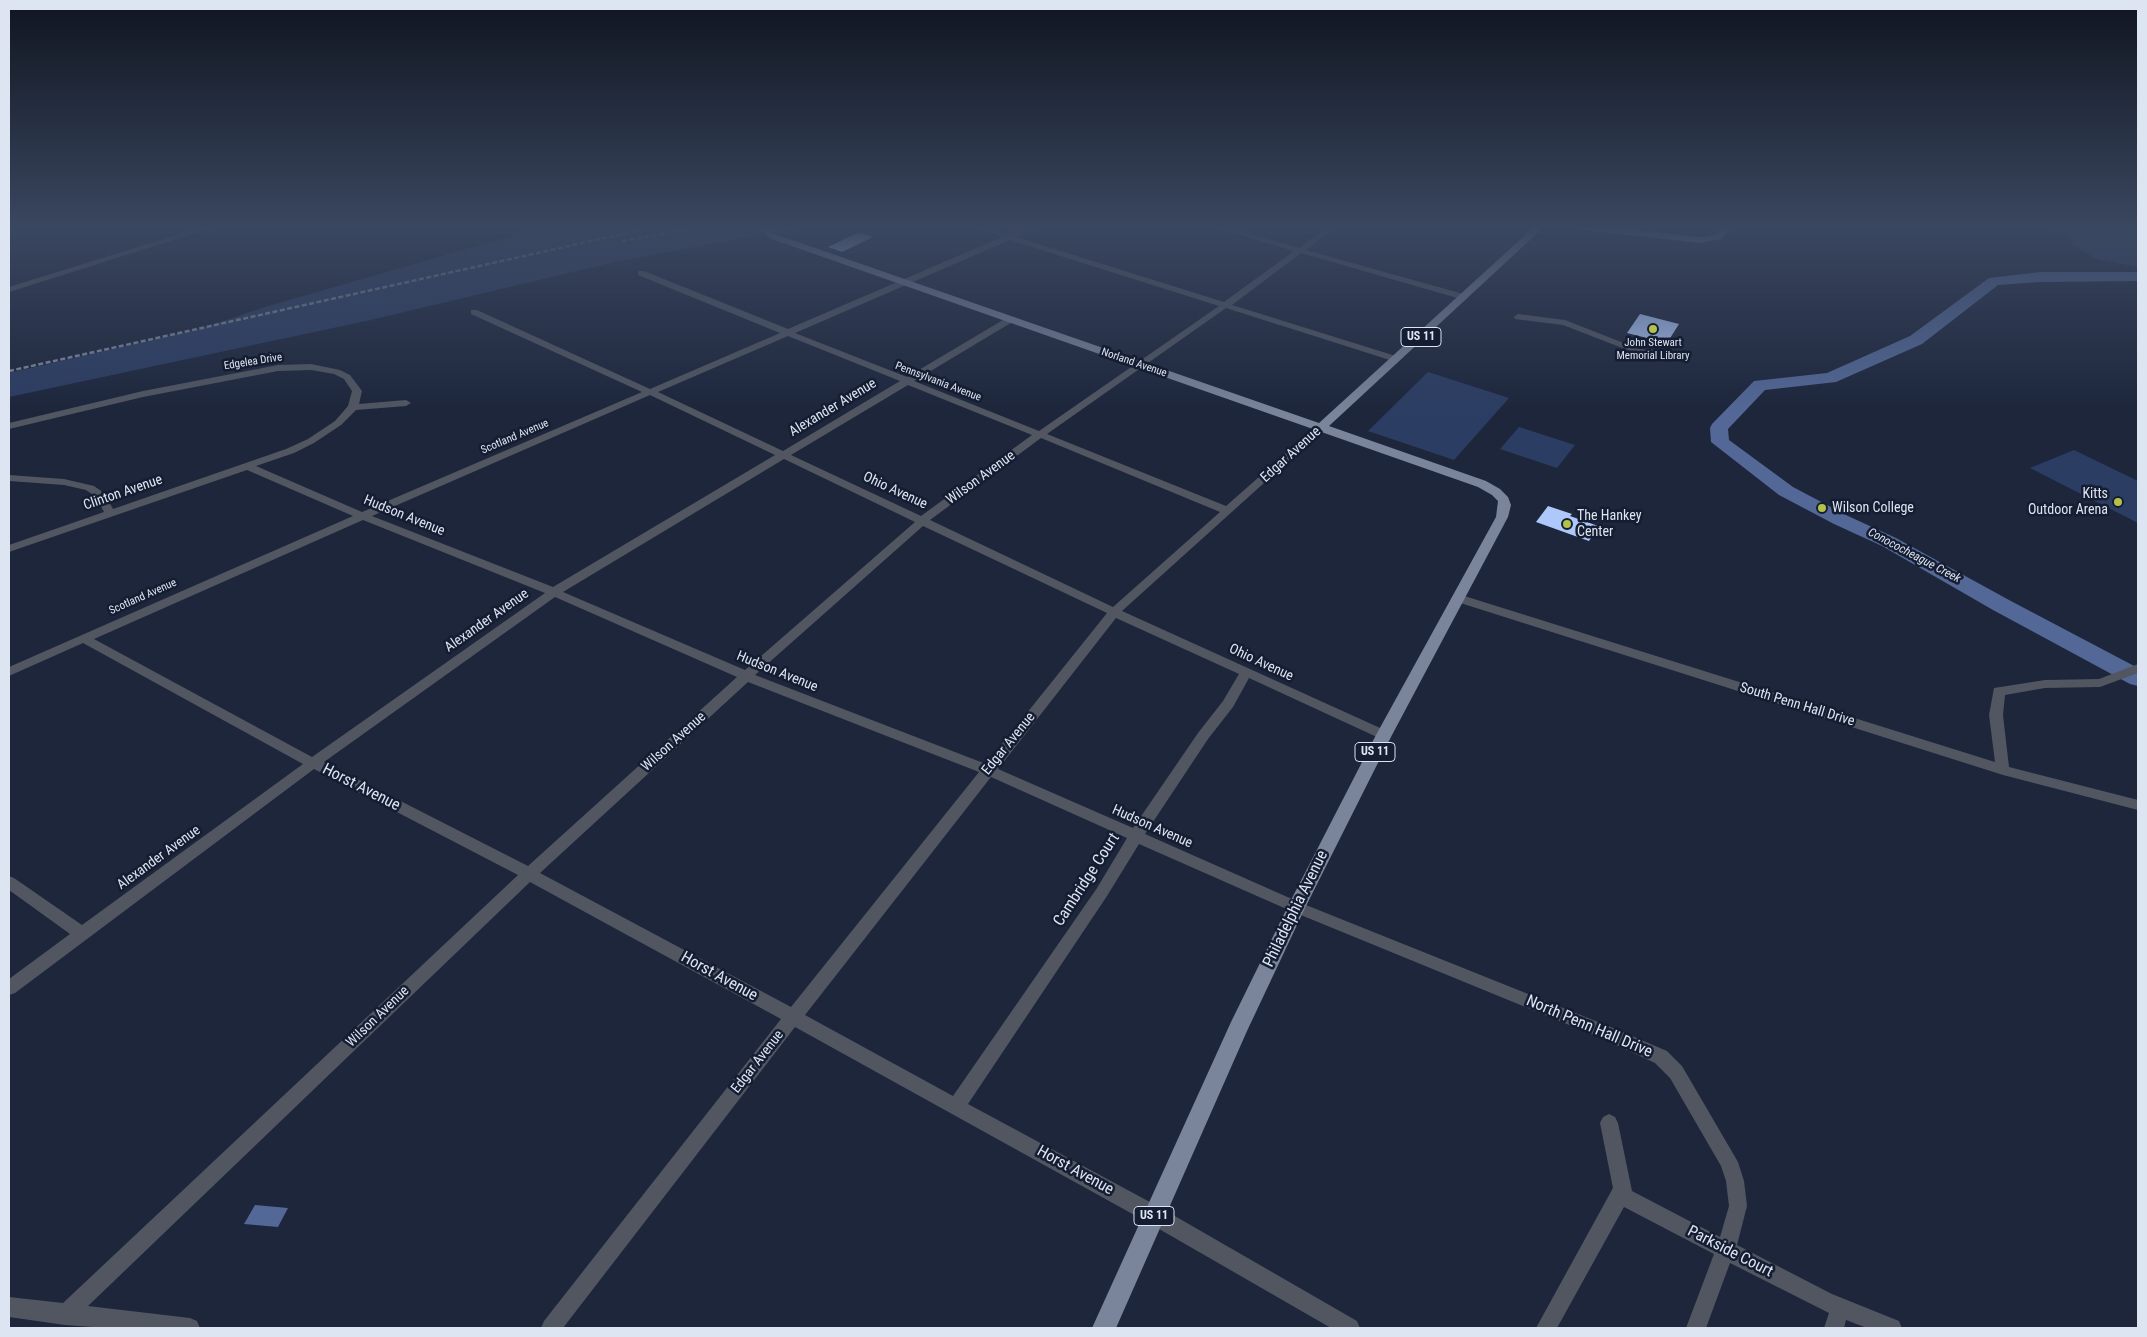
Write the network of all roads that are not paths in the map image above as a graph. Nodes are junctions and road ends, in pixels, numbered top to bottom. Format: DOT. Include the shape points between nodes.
graph roads {
  1 [pos="681,289"];
  2 [pos="890,289"];
  3 [pos="924,289"];
  4 [pos="1179,289"];
  5 [pos="1247,289"];
  6 [pos="1434,289"];
  7 [pos="1473,289"];
  8 [pos="1464,298"];
  9 [pos="1227,304"];
  10 [pos="474,312"];
  11 [pos="1518,317"];
  12 [pos="1011,319"];
  13 [pos="786,333"];
  14 [pos="1687,356"];
  15 [pos="1396,359"];
  16 [pos="1141,365"];
  17 [pos="906,382"];
  18 [pos="650,392"];
  19 [pos="406,403"];
  20 [pos="353,407"];
  21 [pos="9,426"];
  22 [pos="1320,428"];
  23 [pos="1039,435"];
  24 [pos="784,456"];
  25 [pos="247,466"];
  26 [pos="9,478"];
  27 [pos="1504,500"];
  28 [pos="1228,511"];
  29 [pos="110,513"];
  30 [pos="363,516"];
  31 [pos="923,520"];
  32 [pos="9,549"];
  33 [pos="554,592"];
  34 [pos="1458,598"];
  35 [pos="1114,612"];
  36 [pos="83,638"];
  37 [pos="2134,669"];
  38 [pos="9,672"];
  39 [pos="1246,672"];
  40 [pos="746,676"];
  41 [pos="1384,735"];
  42 [pos="314,763"];
  43 [pos="988,770"];
  44 [pos="2003,770"];
  45 [pos="2138,805"];
  46 [pos="1136,836"];
  47 [pos="529,874"];
  48 [pos="9,882"];
  49 [pos="1296,907"];
  50 [pos="82,934"];
  51 [pos="9,988"];
  52 [pos="793,1017"];
  53 [pos="956,1107"];
  54 [pos="1609,1123"];
  55 [pos="1620,1195"];
  56 [pos="1154,1215"];
  57 [pos="1726,1249"];
  58 [pos="9,1307"];
  59 [pos="1840,1308"];
  60 [pos="65,1315"];
  61 [pos="190,1328"];
  62 [pos="551,1328"];
  63 [pos="1104,1328"];
  64 [pos="1350,1328"];
  65 [pos="1546,1328"];
  66 [pos="1696,1328"];
  67 [pos="1834,1328"];
  68 [pos="1892,1328"];
  1 -- 13 [label="street, Pennsylvania Avenue"];
  2 -- 13 [label="street, Scotland Avenue"];
  3 -- 12 [label="main road, Norland Avenue"];
  4 -- 9 [label="street"];
  5 -- 9 [label="street, Wilson Avenue"];
  6 -- 8 [label="street"];
  7 -- 8 [label="main road, Edgar Avenue / US 11"];
  8 -- 15 [label="main road, Edgar Avenue / US 11"];
  9 -- 15 [label="street"];
  9 -- 16 [label="street, Wilson Avenue"];
  10 -- 18 [label="street, Ohio Avenue"];
  11 -- 14 [label="street" via="1565,323 1638,351"];
  12 -- 16 [label="main road, Norland Avenue"];
  12 -- 17 [label="street, Alexander Avenue"];
  13 -- 17 [label="street, Pennsylvania Avenue"];
  13 -- 18 [label="street, Scotland Avenue"];
  15 -- 22 [label="main road, Edgar Avenue / US 11"];
  16 -- 22 [label="main road, Norland Avenue"];
  16 -- 23 [label="street, Wilson Avenue"];
  17 -- 23 [label="street, Pennsylvania Avenue"];
  17 -- 24 [label="street, Alexander Avenue"];
  18 -- 24 [label="street, Ohio Avenue"];
  18 -- 30 [label="street, Scotland Avenue"];
  19 -- 20 [label="street"];
  20 -- 21 [label="street, Edgelea Drive" via="357,392 347,378 325,369 296,367 258,370"];
  20 -- 25 [label="street" via="338,423 311,440"];
  22 -- 27 [label="main road, Norland Avenue / US 11" via="1482,484"];
  22 -- 28 [label="street, Edgar Avenue"];
  23 -- 28 [label="street, Pennsylvania Avenue"];
  23 -- 31 [label="street, Wilson Avenue"];
  24 -- 31 [label="street, Ohio Avenue"];
  24 -- 33 [label="street, Alexander Avenue"];
  25 -- 29 [label="street, Clinton Avenue"];
  25 -- 30 [label="street, Hudson Avenue"];
  26 -- 29 [label="street" via="64,482 90,488 100,495"];
  27 -- 34 [label="main road, Philadelphia Avenue / US 11" via="1506,505 1502,517"];
  28 -- 35 [label="street, Edgar Avenue"];
  29 -- 32 [label="street, Clinton Avenue"];
  30 -- 33 [label="street, Hudson Avenue"];
  30 -- 36 [label="street, Scotland Avenue"];
  31 -- 35 [label="street, Ohio Avenue"];
  31 -- 40 [label="street, Wilson Avenue"];
  33 -- 40 [label="street, Hudson Avenue"];
  33 -- 42 [label="street, Alexander Avenue"];
  34 -- 41 [label="main road, Philadelphia Avenue / US 11"];
  34 -- 44 [label="street, South Penn Hall Drive"];
  35 -- 39 [label="street, Ohio Avenue"];
  35 -- 43 [label="street, Edgar Avenue"];
  36 -- 38 [label="street, Scotland Avenue"];
  36 -- 42 [label="street, Horst Avenue"];
  37 -- 44 [label="street" via="2106,682 2045,684 1998,691 1996,715"];
  39 -- 41 [label="street, Ohio Avenue"];
  39 -- 46 [label="street, Cambridge Court" via="1228,704"];
  40 -- 43 [label="street, Hudson Avenue"];
  40 -- 47 [label="street, Wilson Avenue"];
  41 -- 49 [label="main road, Philadelphia Avenue / US 11"];
  42 -- 47 [label="street, Horst Avenue"];
  42 -- 50 [label="street, Alexander Avenue"];
  43 -- 46 [label="street, Hudson Avenue"];
  43 -- 52 [label="street, Edgar Avenue"];
  44 -- 45 [label="street, South Penn Hall Drive"];
  46 -- 49 [label="street, Hudson Avenue"];
  46 -- 53 [label="street, Cambridge Court" via="1102,892"];
  47 -- 52 [label="street, Horst Avenue"];
  47 -- 60 [label="street, Wilson Avenue"];
  48 -- 50 [label="street"];
  49 -- 56 [label="main road, Philadelphia Avenue / US 11"];
  49 -- 57 [label="street, North Penn Hall Drive" via="1661,1057 1676,1072 1729,1162 1738,1206"];
  50 -- 51 [label="street, Alexander Avenue"];
  52 -- 53 [label="street, Horst Avenue"];
  52 -- 62 [label="street, Edgar Avenue"];
  53 -- 56 [label="street, Horst Avenue"];
  54 -- 55 [label="street" via="1623,1190"];
  55 -- 57 [label="street, Parkside Court"];
  55 -- 65 [label="street"];
  56 -- 63 [label="main road, Philadelphia Avenue / US 11"];
  56 -- 64 [label="street, Horst Avenue"];
  57 -- 59 [label="street, Parkside Court"];
  57 -- 66 [label="street, North Penn Hall Drive"];
  58 -- 60 [label="street"];
  59 -- 67 [label="street"];
  59 -- 68 [label="street, Parkside Court"];
  60 -- 61 [label="street"];
}
